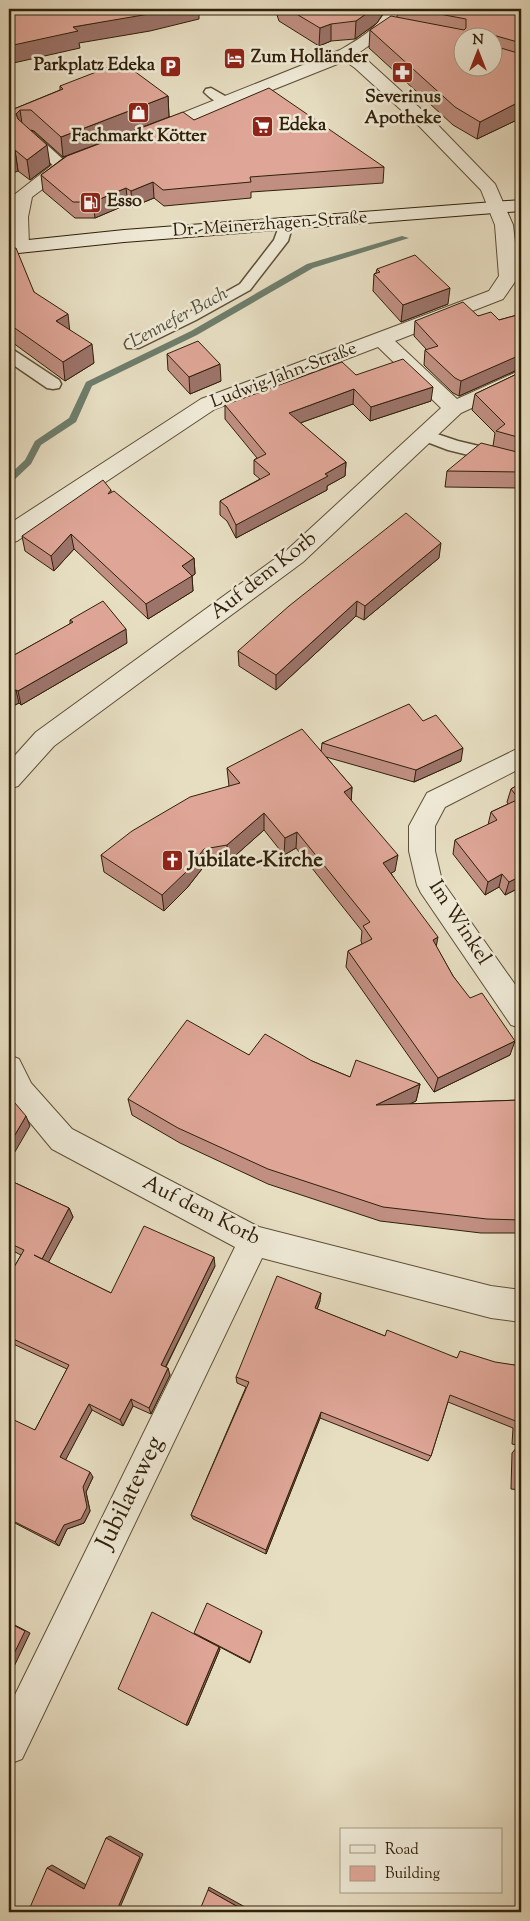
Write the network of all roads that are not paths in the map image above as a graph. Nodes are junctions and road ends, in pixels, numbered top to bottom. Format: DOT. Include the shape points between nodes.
graph roads {
  1 [pos="395,9"];
  2 [pos="346,54"];
  3 [pos="211,92"];
  4 [pos="226,103"];
  5 [pos="28,135"];
  6 [pos="144,135"];
  7 [pos="89,156"];
  8 [pos="62,166"];
  9 [pos="521,206"];
  10 [pos="498,208"];
  11 [pos="286,224"];
  12 [pos="14,247"];
  13 [pos="381,340"];
  14 [pos="133,344"];
  15 [pos="9,355"];
  16 [pos="521,377"];
  17 [pos="53,384"];
  18 [pos="454,408"];
  19 [pos="425,435"];
  20 [pos="521,462"];
  21 [pos="9,535"];
  22 [pos="45,739"];
  23 [pos="9,749"];
  24 [pos="521,756"];
  25 [pos="9,779"];
  26 [pos="521,1016"];
  27 [pos="9,1068"];
  28 [pos="254,1241"];
  29 [pos="521,1306"];
  30 [pos="9,1746"];
  1 -- 2 [label="street" via="390,28"];
  2 -- 4 [label="street"];
  2 -- 10 [label="street, Ludwig-Jahn-Straße" via="427,124 489,188"];
  3 -- 4 [label="lane"];
  4 -- 6 [label="street"];
  5 -- 8 [label="lane"];
  7 -- 8 [label="street"];
  8 -- 12 [label="street" via="22,195"];
  9 -- 10 [label="street, Dr.-Meinerzhagen-Straße"];
  10 -- 11 [label="street, Dr.-Meinerzhagen-Straße"];
  10 -- 13 [label="street, Ludwig-Jahn-Straße" via="504,225 509,276 496,295"];
  11 -- 12 [label="street, Dr.-Meinerzhagen-Straße"];
  11 -- 14 [label="lane" via="281,241 245,287"];
  13 -- 18 [label="street"];
  13 -- 21 [label="street, Ludwig-Jahn-Straße" via="208,404"];
  15 -- 17 [label="lane"];
  16 -- 18 [label="street, Auf dem Korb"];
  18 -- 19 [label="street, Auf dem Korb"];
  19 -- 20 [label="lane" via="454,446"];
  19 -- 22 [label="street, Auf dem Korb" via="295,556"];
  22 -- 23 [label="street"];
  22 -- 25 [label="street, Auf dem Korb"];
  24 -- 26 [label="street, Im Winkel" via="436,800 422,826 422,851 430,885"];
  27 -- 28 [label="street, Auf dem Korb" via="20,1092 62,1139"];
  28 -- 29 [label="street, Auf dem Korb" via="491,1302"];
  28 -- 30 [label="street, Jubilateweg"];
}
